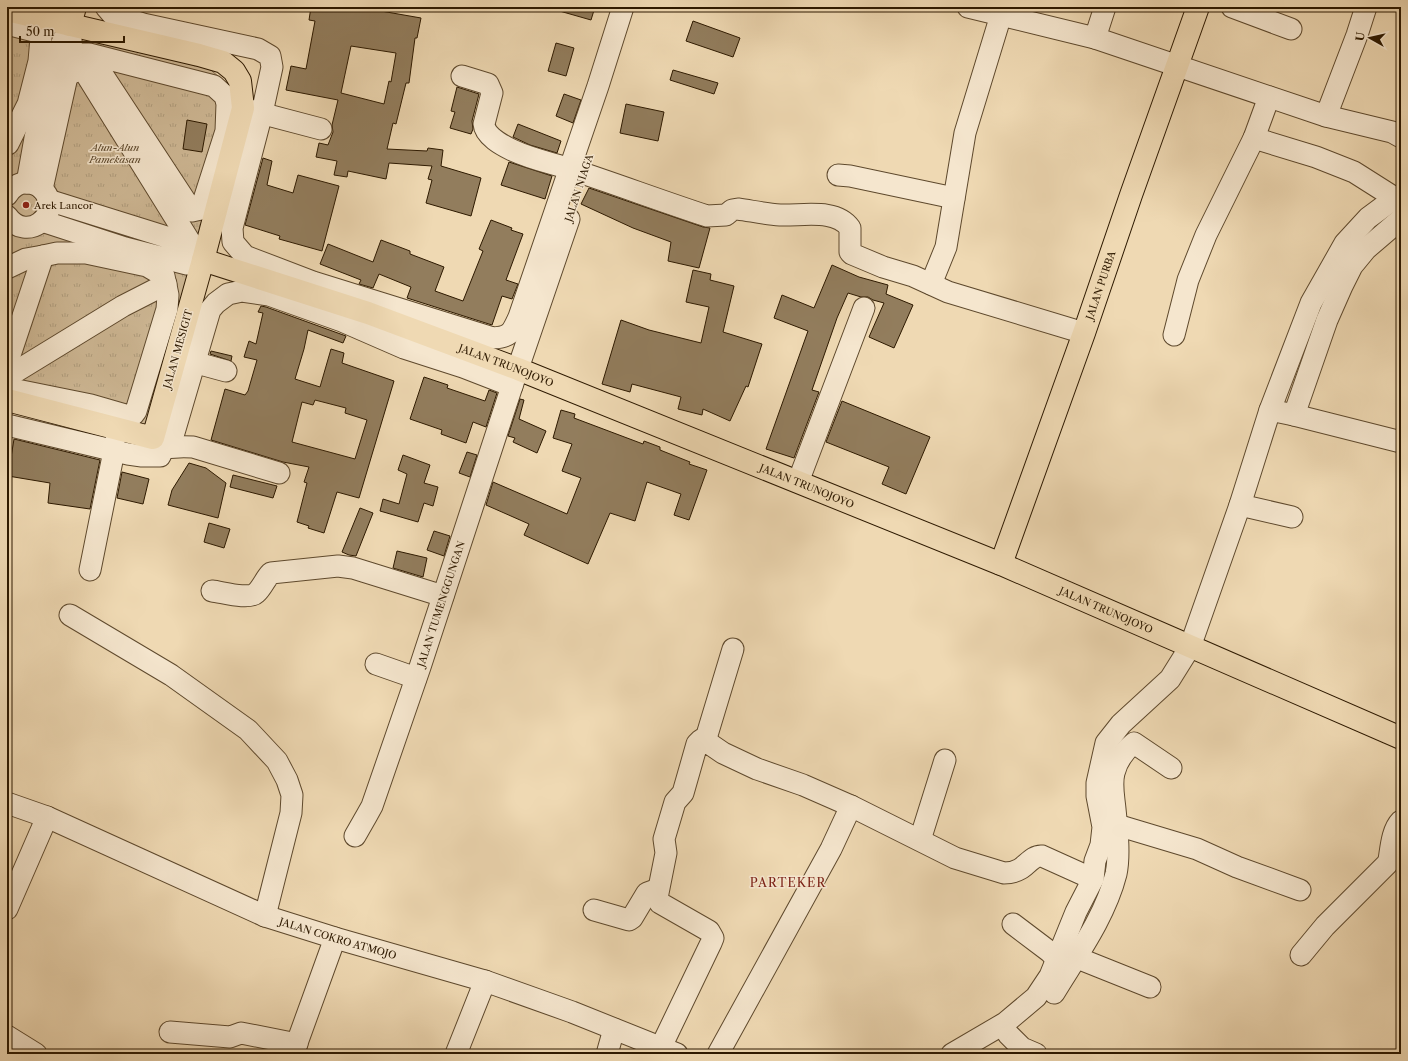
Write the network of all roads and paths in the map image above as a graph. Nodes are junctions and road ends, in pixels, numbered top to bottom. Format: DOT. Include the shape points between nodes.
graph roads {
  1 [pos="106,7"];
  2 [pos="623,7"];
  3 [pos="638,7"];
  4 [pos="968,7"];
  5 [pos="1105,7"];
  6 [pos="1198,7"];
  7 [pos="1232,7"];
  8 [pos="1366,7"];
  9 [pos="7,10"];
  10 [pos="1001,15"];
  11 [pos="73,16"];
  12 [pos="7,24"];
  13 [pos="1291,29"];
  14 [pos="1095,38"];
  15 [pos="81,54"];
  16 [pos="1178,66"];
  17 [pos="67,75"];
  18 [pos="462,76"];
  19 [pos="1269,97"];
  20 [pos="252,110"];
  21 [pos="1326,116"];
  22 [pos="321,129"];
  23 [pos="1401,137"];
  24 [pos="35,138"];
  25 [pos="1254,138"];
  26 [pos="7,144"];
  27 [pos="577,172"];
  28 [pos="838,175"];
  29 [pos="24,188"];
  30 [pos="954,198"];
  31 [pos="1400,204"];
  32 [pos="42,222"];
  33 [pos="13,226"];
  34 [pos="198,252"];
  35 [pos="43,256"];
  36 [pos="13,266"];
  37 [pos="166,284"];
  38 [pos="931,284"];
  39 [pos="864,308"];
  40 [pos="1084,334"];
  41 [pos="1174,335"];
  42 [pos="185,360"];
  43 [pos="7,364"];
  44 [pos="1297,368"];
  45 [pos="226,371"];
  46 [pos="7,377"];
  47 [pos="515,377"];
  48 [pos="7,388"];
  49 [pos="7,400"];
  50 [pos="1270,410"];
  51 [pos="49,411"];
  52 [pos="1294,415"];
  53 [pos="7,425"];
  54 [pos="1401,442"];
  55 [pos="155,446"];
  56 [pos="114,448"];
  57 [pos="279,473"];
  58 [pos="798,482"];
  59 [pos="1240,505"];
  60 [pos="1292,517"];
  61 [pos="1001,564"];
  62 [pos="90,570"];
  63 [pos="212,591"];
  64 [pos="442,596"];
  65 [pos="70,615"];
  66 [pos="1190,647"];
  67 [pos="733,649"];
  68 [pos="376,664"];
  69 [pos="416,678"];
  70 [pos="1119,726"];
  71 [pos="1401,738"];
  72 [pos="704,740"];
  73 [pos="1134,743"];
  74 [pos="945,760"];
  75 [pos="1171,768"];
  76 [pos="7,803"];
  77 [pos="851,806"];
  78 [pos="47,817"];
  79 [pos="1401,821"];
  80 [pos="1117,826"];
  81 [pos="355,836"];
  82 [pos="920,840"];
  83 [pos="1094,878"];
  84 [pos="658,889"];
  85 [pos="1300,890"];
  86 [pos="7,909"];
  87 [pos="594,910"];
  88 [pos="265,916"];
  89 [pos="1014,924"];
  90 [pos="335,938"];
  91 [pos="1066,954"];
  92 [pos="1302,955"];
  93 [pos="485,981"];
  94 [pos="1150,987"];
  95 [pos="1016,1022"];
  96 [pos="614,1028"];
  97 [pos="170,1032"];
  98 [pos="7,1036"];
  99 [pos="295,1049"];
  100 [pos="669,1051"];
  101 [pos="36,1054"];
  102 [pos="456,1054"];
  103 [pos="607,1054"];
  104 [pos="718,1054"];
  105 [pos="952,1054"];
  106 [pos="975,1054"];
  107 [pos="1036,1054"];
  1 -- 20 [label="street" via="112,14 143,24 258,49 270,56 272,67"];
  2 -- 27 [label="street" via="598,86"];
  3 -- 27 [label="street, JALAN NIAGA"];
  4 -- 10 [label="street"];
  5 -- 14 [label="street"];
  6 -- 16 [label="main road, JALAN PURBA"];
  7 -- 13 [label="street"];
  8 -- 21 [label="street"];
  9 -- 11 [label="main road, JALAN MESIGIT"];
  10 -- 14 [label="street"];
  10 -- 30 [label="street" via="965,133"];
  11 -- 15 [label="street"];
  11 -- 20 [label="main road, JALAN MESIGIT" via="223,62 234,71"];
  11 -- 24 [label="street" via="51,67"];
  12 -- 26 [label="street" via="38,32 41,38 39,61 28,104"];
  14 -- 16 [label="street"];
  15 -- 15 [label="street" via="214,86 225,96 226,130 200,209 192,211"];
  15 -- 17 [label="street"];
  16 -- 19 [label="street"];
  16 -- 40 [label="main road, JALAN PURBA"];
  17 -- 29 [label="street"];
  17 -- 34 [label="street" via="79,70 84,72"];
  18 -- 27 [label="street" via="488,84 491,88 484,124 488,134 512,150"];
  19 -- 21 [label="street"];
  19 -- 25 [label="street"];
  20 -- 22 [label="street"];
  20 -- 27 [label="street" via="232,228 233,242 245,256 313,282 493,338 504,337 512,332"];
  20 -- 34 [label="main road, JALAN MESIGIT" via="239,126"];
  21 -- 23 [label="street" via="1392,132"];
  24 -- 26 [label="street"];
  24 -- 29 [label="street"];
  25 -- 31 [label="street" via="1354,172"];
  25 -- 41 [label="street" via="1206,234 1188,280"];
  27 -- 38 [label="street" via="707,216 726,215 738,209 779,214 811,213 842,220 850,228 852,254"];
  27 -- 47 [label="street, JALAN NIAGA"];
  28 -- 30 [label="street"];
  29 -- 32 [label="street" via="49,208"];
  29 -- 34 [label="street"];
  30 -- 38 [label="street" via="946,247"];
  31 -- 44 [label="street" via="1368,218 1345,243 1312,303"];
  32 -- 33 [label="street" via="29,228"];
  32 -- 34 [label="street" via="117,246 187,264"];
  33 -- 36 [label="street"];
  34 -- 42 [label="main road, JALAN MESIGIT"];
  34 -- 47 [label="main road, JALAN TRUNOJOYO" via="368,313"];
  35 -- 36 [label="street" via="26,259"];
  35 -- 37 [label="street" via="57,253 86,253 147,266 164,276"];
  35 -- 43 [label="street"];
  37 -- 46 [label="street" via="123,306"];
  37 -- 48 [label="street" via="167,309 133,416"];
  38 -- 40 [label="street" via="948,292"];
  39 -- 58 [label="street"];
  40 -- 61 [label="main road, JALAN PURBA"];
  42 -- 45 [label="street"];
  42 -- 47 [label="street" via="210,310 228,294 242,290 269,295 335,318 404,348 463,367"];
  42 -- 55 [label="main road, JALAN MESIGIT"];
  44 -- 50 [label="street"];
  44 -- 52 [label="street"];
  47 -- 58 [label="main road, JALAN TRUNOJOYO"];
  47 -- 64 [label="street, JALAN TUMENGGUNGAN"];
  49 -- 51 [label="main road"];
  50 -- 52 [label="street"];
  50 -- 59 [label="street"];
  51 -- 55 [label="main road" via="118,430"];
  51 -- 56 [label="street" via="46,420 49,426"];
  52 -- 54 [label="street"];
  53 -- 56 [label="street"];
  55 -- 56 [label="street"];
  55 -- 57 [label="street" via="192,447"];
  56 -- 62 [label="street"];
  58 -- 61 [label="main road, JALAN TRUNOJOYO"];
  59 -- 60 [label="street"];
  59 -- 66 [label="street"];
  61 -- 66 [label="main road, JALAN TRUNOJOYO"];
  63 -- 64 [label="street" via="250,596 258,592 271,573 338,566 353,568"];
  64 -- 69 [label="street, JALAN TUMENGGUNGAN"];
  65 -- 88 [label="street" via="171,675 248,730 277,761 292,795"];
  66 -- 70 [label="street" via="1170,679"];
  66 -- 71 [label="main road, JALAN TRUNOJOYO"];
  67 -- 72 [label="street"];
  68 -- 69 [label="street"];
  69 -- 81 [label="street, JALAN TUMENGGUNGAN" via="372,806"];
  70 -- 73 [label="street"];
  70 -- 83 [label="street" via="1106,743 1096,782 1103,827"];
  72 -- 77 [label="street" via="723,754"];
  72 -- 84 [label="street" via="697,744 683,793 675,802 664,839 666,853"];
  73 -- 75 [label="street"];
  73 -- 80 [label="street" via="1116,766 1114,774"];
  74 -- 82 [label="street"];
  76 -- 78 [label="street, JALAN COKRO ATMOJO"];
  77 -- 82 [label="street"];
  77 -- 104 [label="street" via="831,849"];
  78 -- 86 [label="street"];
  78 -- 88 [label="street, JALAN COKRO ATMOJO"];
  79 -- 92 [label="street" via="1394,833 1387,864 1333,918"];
  80 -- 85 [label="street" via="1191,847"];
  80 -- 91 [label="street" via="1116,873 1097,923"];
  82 -- 83 [label="street" via="955,858 1004,873 1019,870 1038,855"];
  83 -- 91 [label="street" via="1076,912"];
  84 -- 87 [label="street" via="647,893 629,920"];
  84 -- 100 [label="street" via="658,901 709,931 713,938"];
  88 -- 90 [label="street, JALAN COKRO ATMOJO"];
  89 -- 91 [label="street" via="1050,952"];
  90 -- 93 [label="street, JALAN COKRO ATMOJO"];
  90 -- 99 [label="street"];
  91 -- 94 [label="street"];
  91 -- 95 [label="street" via="1053,995 1042,1007"];
  93 -- 96 [label="street, JALAN COKRO ATMOJO"];
  93 -- 102 [label="street"];
  95 -- 105 [label="street" via="1005,1022"];
  95 -- 106 [label="street"];
  95 -- 107 [label="street" via="1022,1048"];
  96 -- 100 [label="street, JALAN COKRO ATMOJO"];
  96 -- 103 [label="street"];
  97 -- 99 [label="street" via="230,1037 241,1033"];
  98 -- 101 [label="street"];
}
